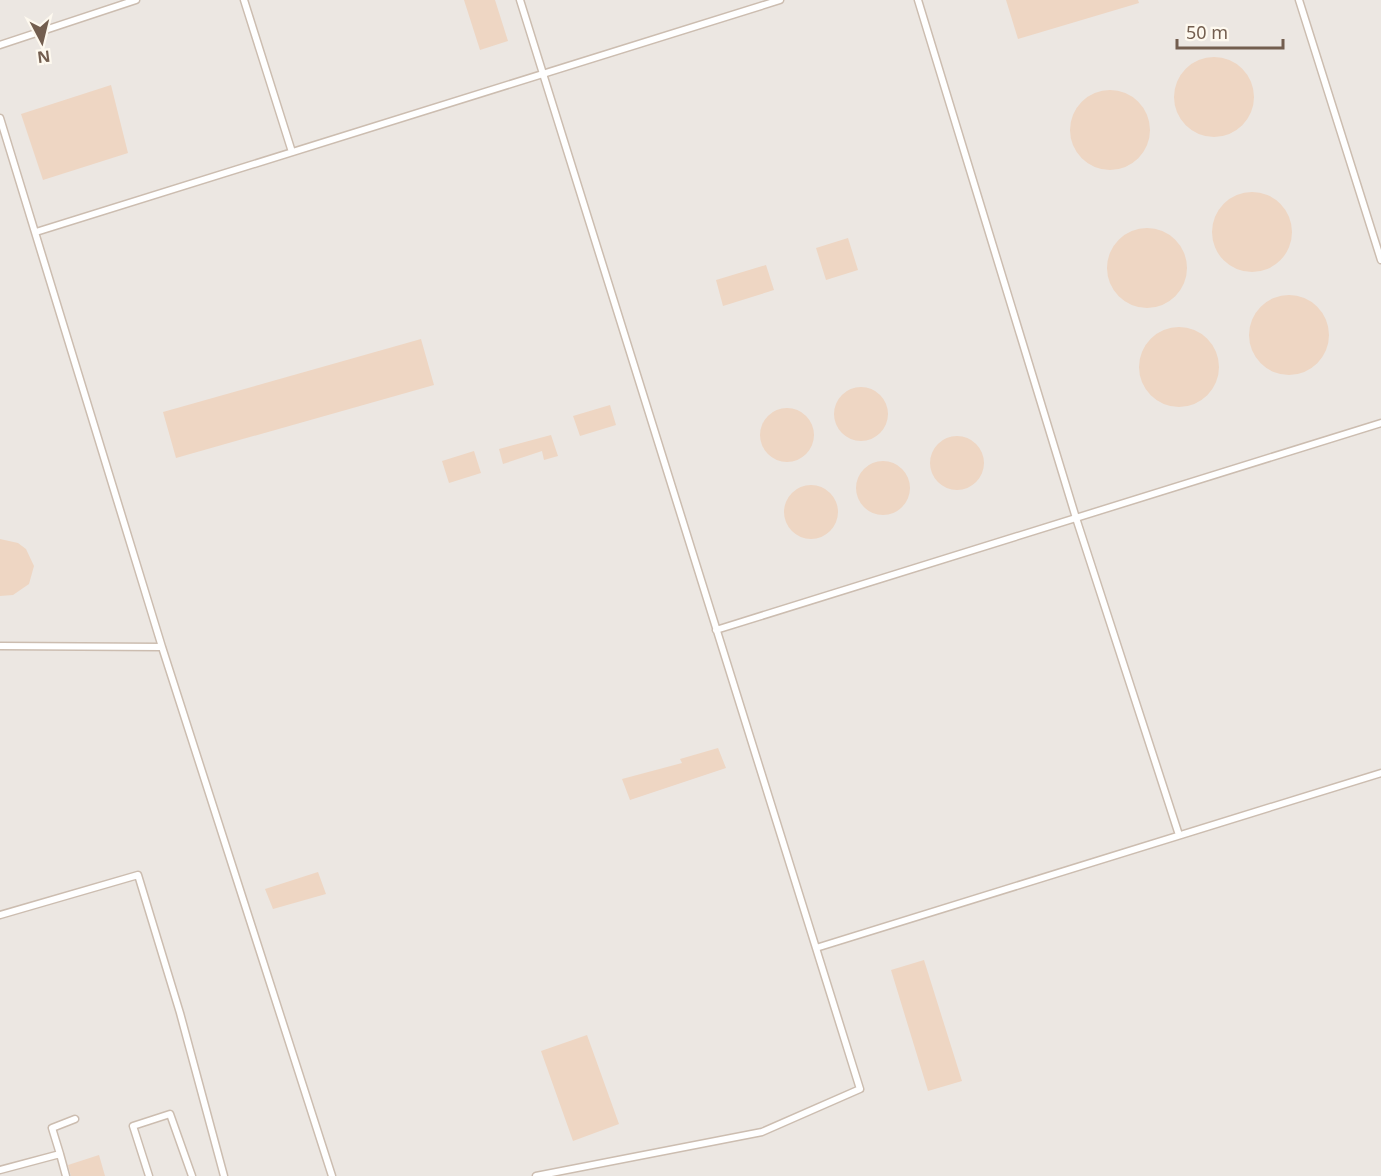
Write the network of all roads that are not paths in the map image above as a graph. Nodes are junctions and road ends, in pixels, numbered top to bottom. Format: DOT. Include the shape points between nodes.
graph roads {
  1 [pos="136,0"];
  2 [pos="244,0"];
  3 [pos="520,0"];
  4 [pos="780,0"];
  5 [pos="918,0"];
  6 [pos="1299,0"];
  7 [pos="0,45"];
  8 [pos="542,74"];
  9 [pos="0,118"];
  10 [pos="292,152"];
  11 [pos="36,232"];
  12 [pos="1381,260"];
  13 [pos="1381,423"];
  14 [pos="1076,518"];
  15 [pos="716,630"];
  16 [pos="0,646"];
  17 [pos="162,647"];
  18 [pos="1381,772"];
  19 [pos="1179,835"];
  20 [pos="0,915"];
  21 [pos="816,948"];
  22 [pos="75,1119"];
  23 [pos="60,1154"];
  24 [pos="0,1170"];
  25 [pos="224,1175"];
  26 [pos="66,1176"];
  27 [pos="149,1176"];
  28 [pos="192,1176"];
  29 [pos="216,1176"];
  30 [pos="332,1176"];
  31 [pos="536,1176"];
  1 -- 7 [label="lane"];
  2 -- 10 [label="lane"];
  3 -- 8 [label="lane"];
  4 -- 8 [label="lane"];
  5 -- 14 [label="lane"];
  6 -- 12 [label="lane"];
  8 -- 10 [label="lane"];
  8 -- 15 [label="lane"];
  9 -- 11 [label="lane"];
  10 -- 11 [label="lane"];
  11 -- 17 [label="lane"];
  13 -- 14 [label="lane"];
  14 -- 15 [label="lane"];
  14 -- 19 [label="lane"];
  15 -- 21 [label="lane"];
  16 -- 17 [label="lane"];
  17 -- 30 [label="lane"];
  18 -- 19 [label="lane"];
  19 -- 21 [label="lane"];
  20 -- 25 [label="lane" via="138,874"];
  21 -- 31 [label="lane" via="860,1089 762,1132"];
  22 -- 23 [label="lane" via="52,1128"];
  23 -- 24 [label="lane"];
  23 -- 26 [label="lane"];
  25 -- 29 [label="lane"];
  27 -- 28 [label="lane" via="133,1126 170,1114"];
}
